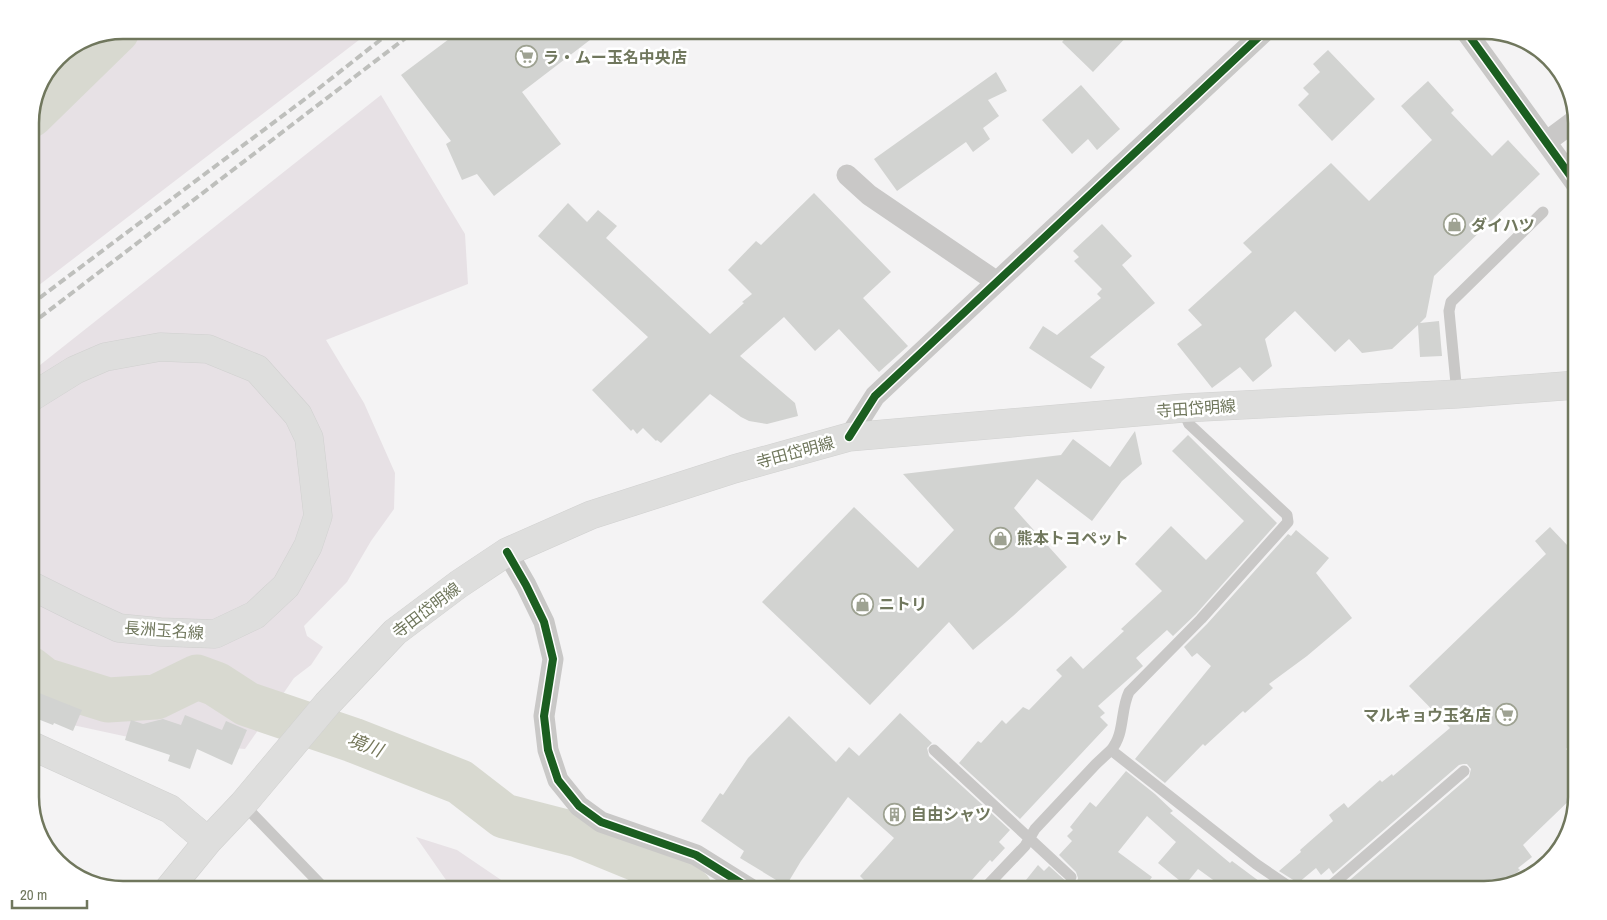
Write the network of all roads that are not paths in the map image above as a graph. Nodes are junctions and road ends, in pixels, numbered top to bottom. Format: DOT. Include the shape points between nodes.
graph roads {
  1 [pos="1256,39"];
  2 [pos="1472,39"];
  3 [pos="1568,126"];
  4 [pos="1546,142"];
  5 [pos="1568,173"];
  6 [pos="847,175"];
  7 [pos="1543,212"];
  8 [pos="997,282"];
  9 [pos="1568,385"];
  10 [pos="39,392"];
  11 [pos="1457,394"];
  12 [pos="1184,408"];
  13 [pos="849,438"];
  14 [pos="507,552"];
  15 [pos="39,590"];
  16 [pos="39,749"];
  17 [pos="934,750"];
  18 [pos="1111,750"];
  19 [pos="1464,771"];
  20 [pos="243,804"];
  21 [pos="1029,838"];
  22 [pos="208,841"];
  23 [pos="1071,877"];
  24 [pos="175,881"];
  25 [pos="317,881"];
  26 [pos="738,881"];
  27 [pos="992,881"];
  28 [pos="1281,881"];
  29 [pos="1336,881"];
  1 -- 8 [label="street"];
  2 -- 4 [label="street"];
  3 -- 4 [label="street"];
  4 -- 5 [label="street"];
  6 -- 8 [label="street" via="869,195"];
  7 -- 11 [label="lane" via="1451,302 1449,311"];
  8 -- 13 [label="street" via="875,396"];
  9 -- 11 [label="main road, 寺田岱明線"];
  10 -- 15 [label="main road, 長洲玉名線" via="75,370 105,357 160,348 208,349 257,369 298,414 309,438 318,516 308,546 286,586 254,615 215,634 119,628"];
  11 -- 12 [label="main road, 寺田岱明線"];
  12 -- 13 [label="main road, 寺田岱明線"];
  12 -- 18 [label="lane" via="1189,424 1287,515 1288,522 1201,619 1129,692 1118,742"];
  13 -- 14 [label="main road, 寺田岱明線" via="734,469 591,515"];
  14 -- 20 [label="main road, 寺田岱明線" via="395,632 327,704"];
  14 -- 26 [label="street" via="544,622 552,659 544,716 548,750 558,780 579,806 601,822 696,855"];
  16 -- 22 [label="main road" via="170,809"];
  17 -- 21 [label="lane"];
  18 -- 21 [label="lane"];
  18 -- 28 [label="lane"];
  19 -- 29 [label="lane"];
  20 -- 22 [label="main road, 寺田岱明線"];
  20 -- 25 [label="lane"];
  21 -- 23 [label="lane"];
  21 -- 27 [label="lane"];
  22 -- 24 [label="main road, 寺田岱明線"];
}
